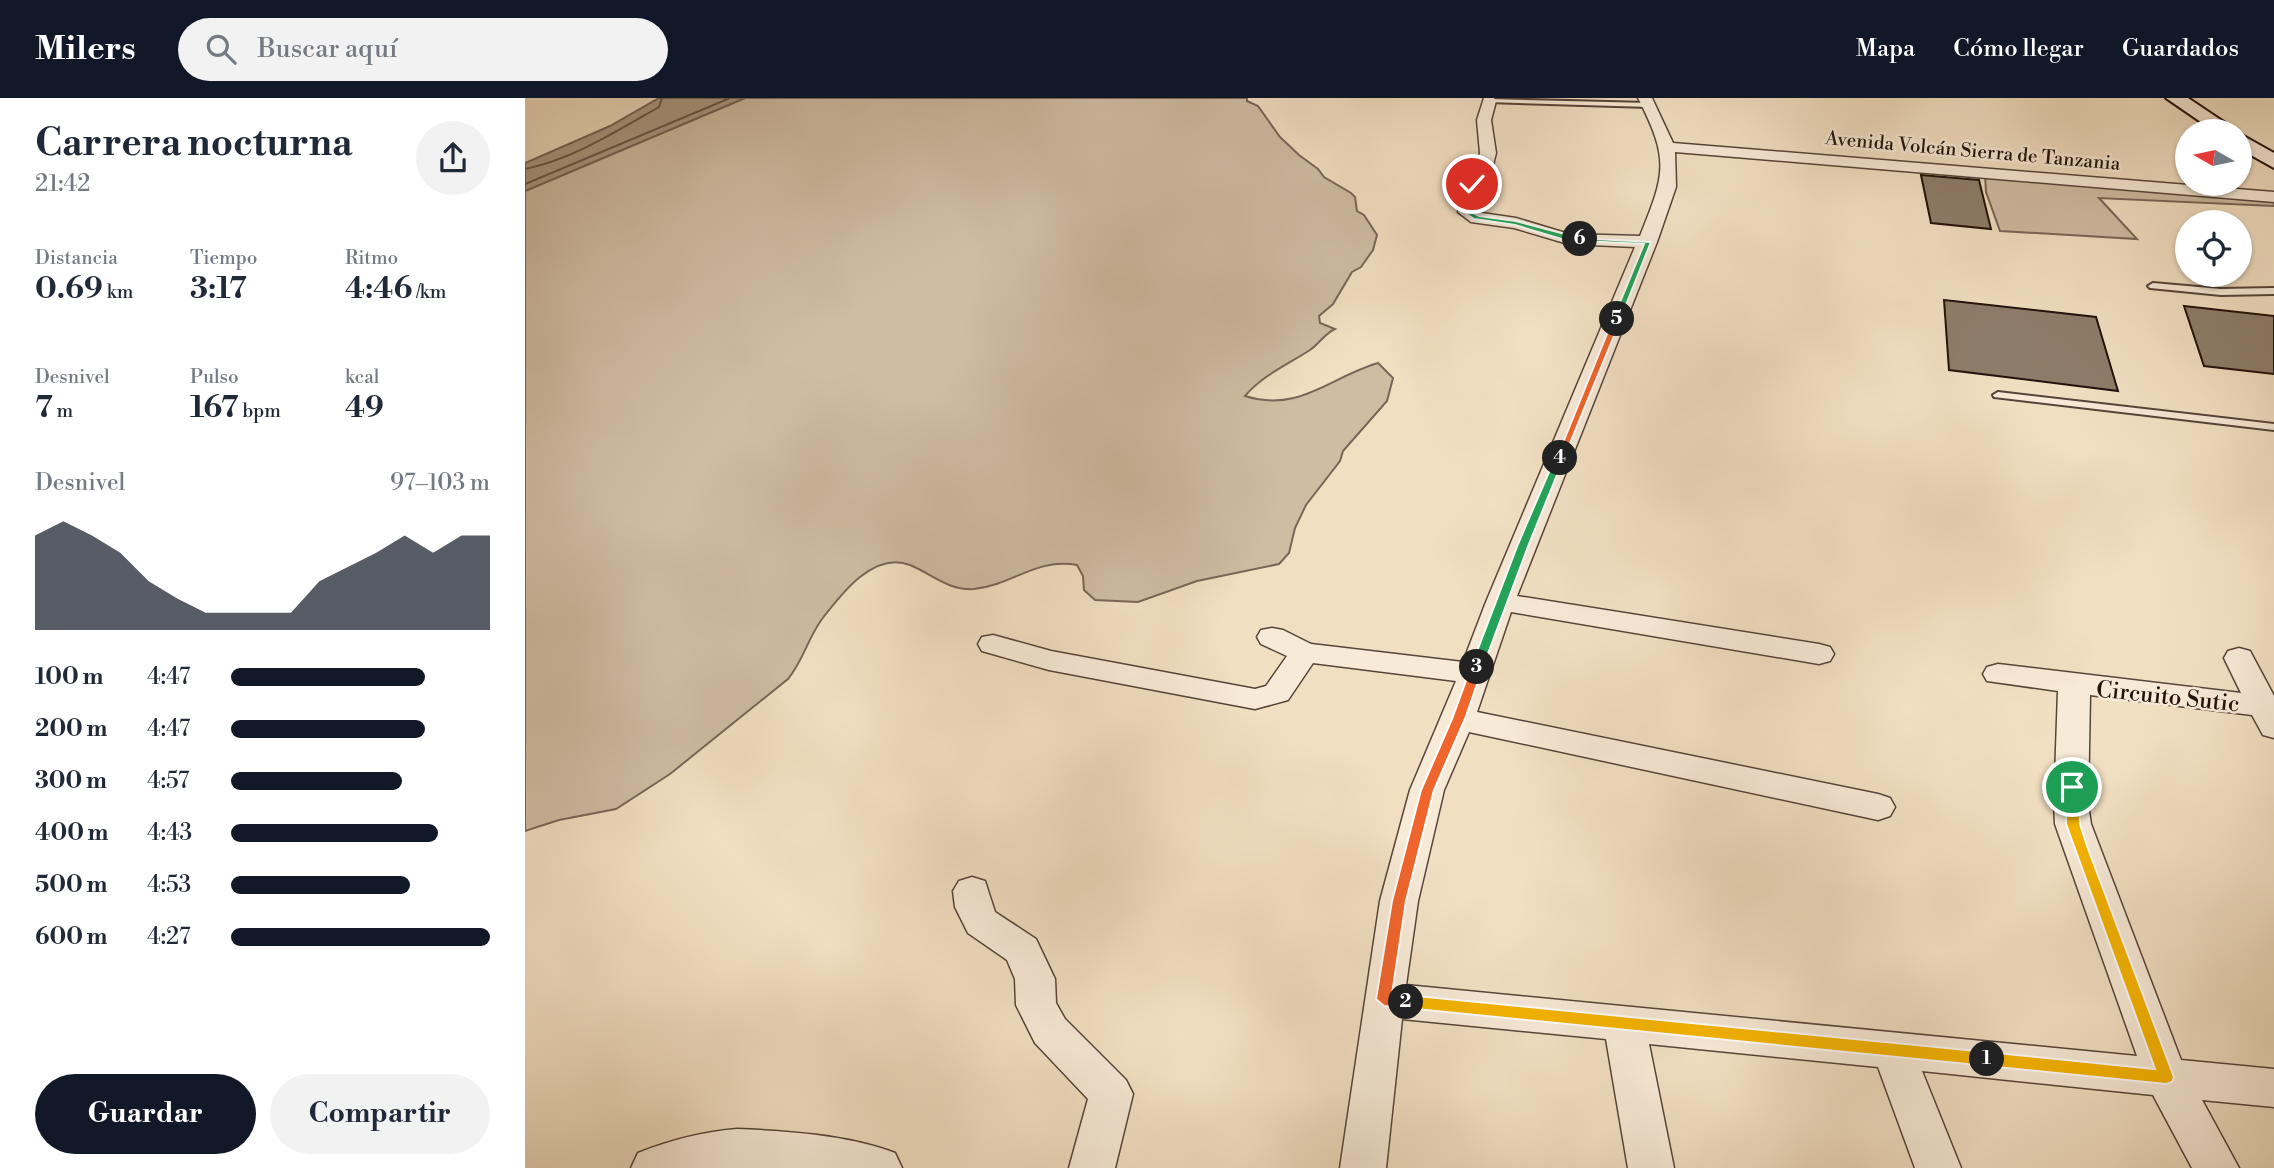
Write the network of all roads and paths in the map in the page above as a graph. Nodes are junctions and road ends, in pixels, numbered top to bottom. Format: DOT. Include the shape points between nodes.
graph roads {
  1 [pos="1489,101"];
  2 [pos="1647,101"];
  3 [pos="2168,101"];
  4 [pos="2188,119"];
  5 [pos="2203,119"];
  6 [pos="1668,147"];
  7 [pos="2252,148"];
  8 [pos="2274,162"];
  9 [pos="2252,164"];
  10 [pos="2274,178"];
  11 [pos="2274,197"];
  12 [pos="1648,242"];
  13 [pos="2153,286"];
  14 [pos="2274,291"];
  15 [pos="1998,395"];
  16 [pos="2274,427"];
  17 [pos="1500,602"];
  18 [pos="1272,637"];
  19 [pos="993,644"];
  20 [pos="1305,653"];
  21 [pos="1819,654"];
  22 [pos="2239,658"];
  23 [pos="1475,673"];
  24 [pos="1999,674"];
  25 [pos="2074,685"];
  26 [pos="2268,716"];
  27 [pos="1458,719"];
  28 [pos="1878,807"];
  29 [pos="972,891"];
  30 [pos="1384,999"];
  31 [pos="1624,1022"];
  32 [pos="1892,1049"];
  33 [pos="2166,1077"];
  34 [pos="2274,1088"];
  35 [pos="654,1168"];
  36 [pos="879,1168"];
  37 [pos="1092,1168"];
  38 [pos="1363,1168"];
  39 [pos="1651,1168"];
  40 [pos="1938,1168"];
  41 [pos="2216,1168"];
  1 -- 2 [label="lane"];
  1 -- 12 [label="street" via="1485,120 1488,153 1483,173 1472,184 1467,212 1568,239"];
  2 -- 6 [label="street"];
  3 -- 4 [label="main road"];
  3 -- 5 [label="main road"];
  6 -- 11 [label="street, Avenida Volcán Sierra de Tanzania"];
  6 -- 12 [label="street" via="1668,187"];
  7 -- 8 [label="main road"];
  9 -- 10 [label="main road"];
  12 -- 17 [label="street"];
  13 -- 14 [label="lane"];
  15 -- 16 [label="lane"];
  17 -- 21 [label="street"];
  17 -- 23 [label="street"];
  18 -- 20 [label="street"];
  19 -- 20 [label="street" via="1049,660 1255,699 1276,694"];
  20 -- 23 [label="street"];
  22 -- 26 [label="street, Circuito Sutic"];
  23 -- 27 [label="street"];
  24 -- 25 [label="street, Circuito Sutic"];
  25 -- 26 [label="street, Circuito Sutic"];
  25 -- 33 [label="street, Circuito Sutic" via="2073,824"];
  27 -- 28 [label="street"];
  27 -- 30 [label="street" via="1427,790 1415,835"];
  29 -- 37 [label="street" via="981,922 1022,950 1035,979 1036,1004 1050,1031 1111,1094"];
  30 -- 31 [label="street"];
  30 -- 38 [label="street"];
  31 -- 32 [label="street"];
  31 -- 39 [label="street"];
  32 -- 33 [label="street"];
  32 -- 40 [label="street"];
  33 -- 34 [label="street"];
  33 -- 41 [label="street, Circuito Sutic"];
  35 -- 36 [label="street" via="701,1152 733,1148"];
}
